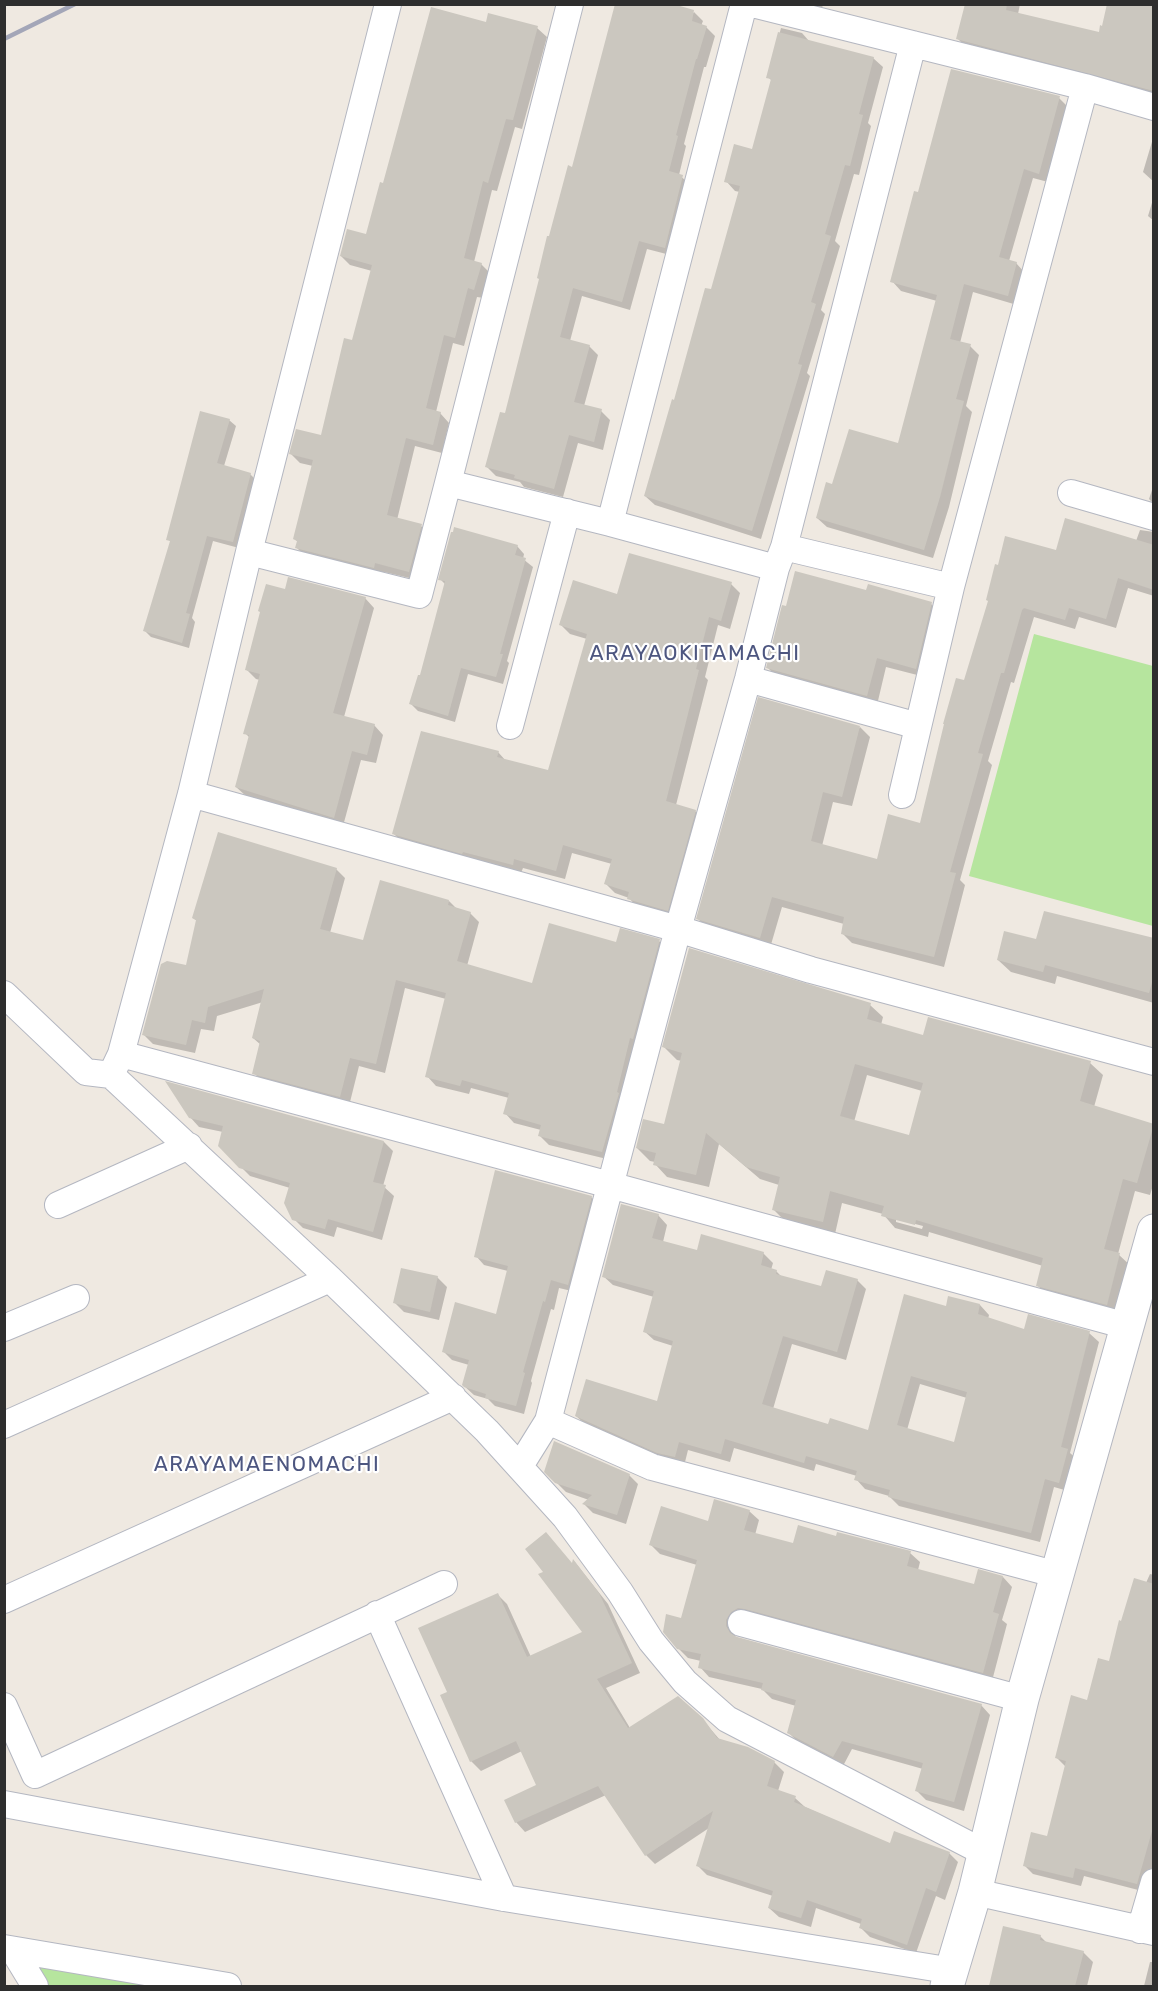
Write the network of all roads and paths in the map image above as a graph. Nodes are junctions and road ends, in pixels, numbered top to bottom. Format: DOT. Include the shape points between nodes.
graph roads {
  1 [pos="388,4"];
  2 [pos="570,4"];
  3 [pos="744,4"];
  4 [pos="752,4"];
  5 [pos="913,44"];
  6 [pos="1084,87"];
  7 [pos="1154,107"];
  8 [pos="448,483"];
  9 [pos="1071,493"];
  10 [pos="567,512"];
  11 [pos="1154,517"];
  12 [pos="610,523"];
  13 [pos="249,552"];
  14 [pos="780,557"];
  15 [pos="951,587"];
  16 [pos="748,680"];
  17 [pos="510,726"];
  18 [pos="918,726"];
  19 [pos="191,794"];
  20 [pos="902,795"];
  21 [pos="678,929"];
  22 [pos="4,994"];
  23 [pos="1154,1062"];
  24 [pos="116,1064"];
  25 [pos="189,1146"];
  26 [pos="610,1185"];
  27 [pos="58,1205"];
  28 [pos="1154,1231"];
  29 [pos="330,1279"];
  30 [pos="76,1298"];
  31 [pos="1127,1326"];
  32 [pos="4,1328"];
  33 [pos="453,1397"];
  34 [pos="548,1421"];
  35 [pos="4,1425"];
  36 [pos="520,1466"];
  37 [pos="1058,1575"];
  38 [pos="444,1584"];
  39 [pos="4,1600"];
  40 [pos="377,1614"];
  41 [pos="741,1623"];
  42 [pos="1022,1698"];
  43 [pos="4,1706"];
  44 [pos="4,1804"];
  45 [pos="985,1853"];
  46 [pos="1154,1882"];
  47 [pos="975,1892"];
  48 [pos="504,1898"];
  49 [pos="1147,1931"];
  50 [pos="9,1949"];
  51 [pos="950,1979"];
  52 [pos="35,1986"];
  53 [pos="228,1986"];
  1 -- 13 [label="street"];
  2 -- 8 [label="street"];
  3 -- 12 [label="street"];
  4 -- 5 [label="street"];
  5 -- 6 [label="street"];
  5 -- 14 [label="street"];
  6 -- 7 [label="street"];
  6 -- 15 [label="street"];
  8 -- 10 [label="street"];
  8 -- 13 [label="street" via="419,595"];
  9 -- 11 [label="street"];
  10 -- 12 [label="street"];
  10 -- 17 [label="street"];
  12 -- 14 [label="street"];
  13 -- 19 [label="street"];
  14 -- 15 [label="street"];
  14 -- 16 [label="street"];
  15 -- 18 [label="street"];
  16 -- 18 [label="street"];
  16 -- 21 [label="street"];
  18 -- 20 [label="street"];
  19 -- 21 [label="street"];
  19 -- 24 [label="street"];
  21 -- 23 [label="street" via="811,970"];
  21 -- 26 [label="street"];
  22 -- 24 [label="street" via="86,1072"];
  24 -- 25 [label="street"];
  24 -- 26 [label="street"];
  25 -- 27 [label="street"];
  25 -- 29 [label="street"];
  26 -- 31 [label="street"];
  26 -- 34 [label="street"];
  28 -- 31 [label="street"];
  29 -- 33 [label="street"];
  29 -- 35 [label="street"];
  30 -- 32 [label="street"];
  31 -- 37 [label="street"];
  33 -- 36 [label="street"];
  33 -- 39 [label="street"];
  34 -- 36 [label="street"];
  34 -- 37 [label="street" via="652,1467"];
  36 -- 45 [label="street" via="565,1518 651,1641 685,1682 727,1719"];
  37 -- 42 [label="street"];
  38 -- 40 [label="street"];
  40 -- 43 [label="street" via="35,1775"];
  40 -- 48 [label="street"];
  41 -- 42 [label="street"];
  42 -- 45 [label="street"];
  44 -- 48 [label="street"];
  45 -- 47 [label="street"];
  46 -- 49 [label="street"];
  47 -- 49 [label="street"];
  47 -- 51 [label="street"];
  48 -- 51 [label="street"];
  50 -- 52 [label="street"];
  50 -- 53 [label="street"];
}
